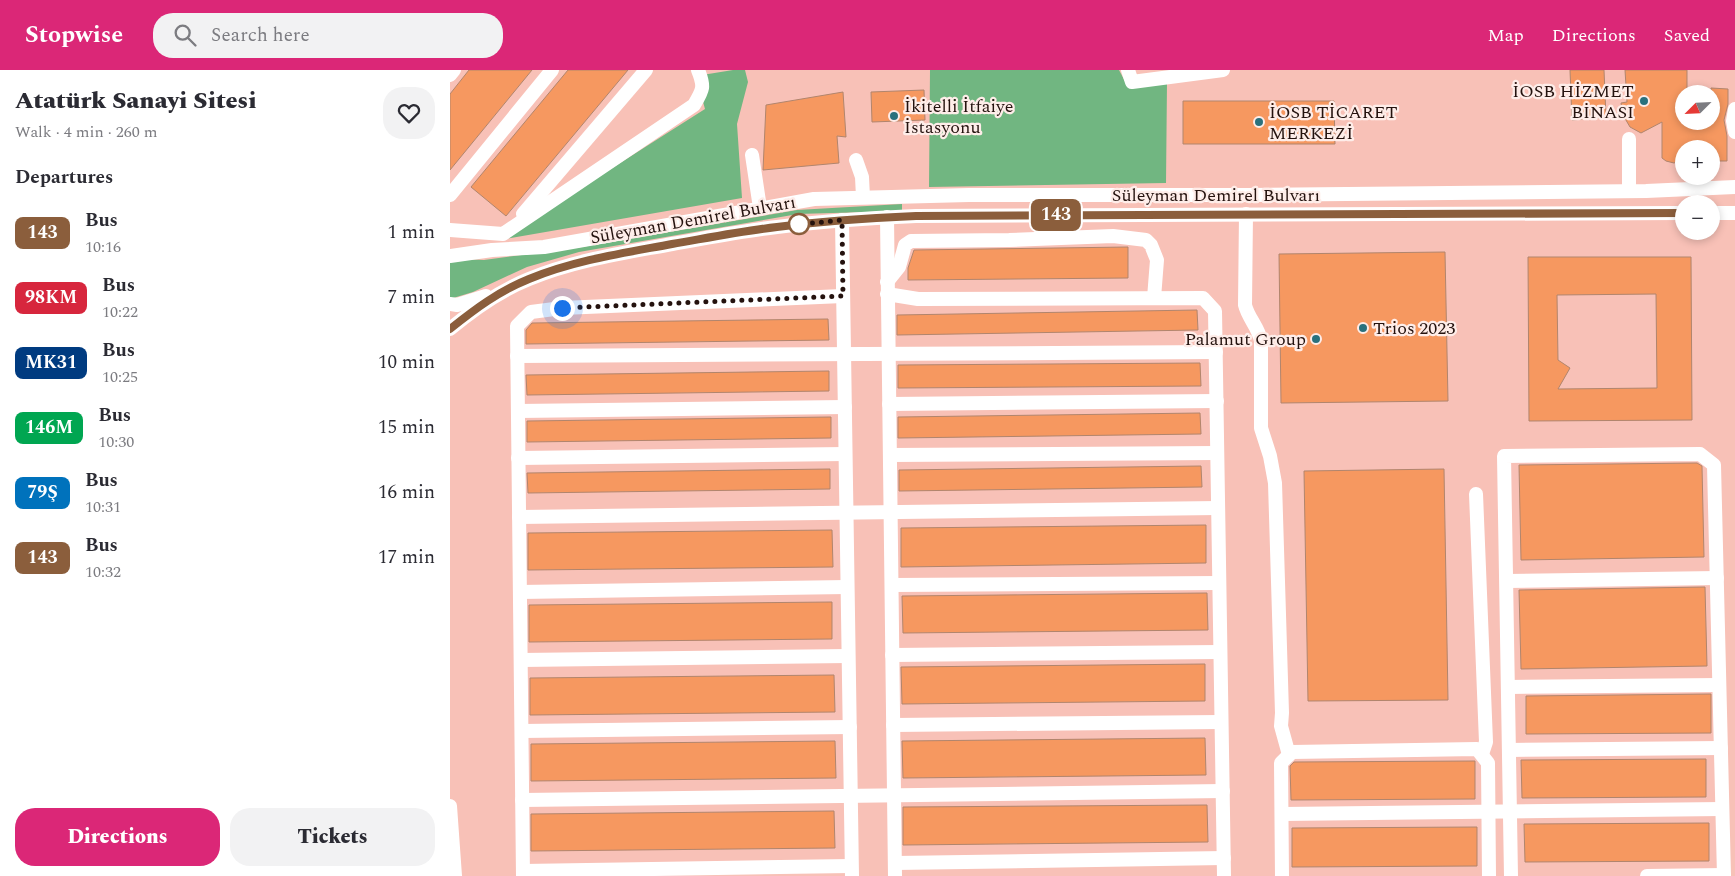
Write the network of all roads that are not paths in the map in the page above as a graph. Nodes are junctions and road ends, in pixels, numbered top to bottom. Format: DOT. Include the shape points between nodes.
graph roads {
  1 [pos="454,70"];
  2 [pos="552,70"];
  3 [pos="646,70"];
  4 [pos="698,70"];
  5 [pos="1128,70"];
  6 [pos="1223,70"];
  7 [pos="450,75"];
  8 [pos="1735,109"];
  9 [pos="1735,132"];
  10 [pos="1629,139"];
  11 [pos="752,155"];
  12 [pos="856,160"];
  13 [pos="1735,187"];
  14 [pos="1629,191"];
  15 [pos="450,194"];
  16 [pos="863,197"];
  17 [pos="760,208"];
  18 [pos="1675,213"];
  19 [pos="1720,213"];
  20 [pos="1735,213"];
  21 [pos="1246,214"];
  22 [pos="887,217"];
  23 [pos="842,220"];
  24 [pos="511,228"];
  25 [pos="450,230"];
  26 [pos="450,246"];
  27 [pos="492,250"];
  28 [pos="450,256"];
  29 [pos="887,288"];
  30 [pos="506,290"];
  31 [pos="843,296"];
  32 [pos="1154,298"];
  33 [pos="450,304"];
  34 [pos="450,329"];
  35 [pos="1216,352"];
  36 [pos="844,354"];
  37 [pos="889,354"];
  38 [pos="517,356"];
  39 [pos="1217,401"];
  40 [pos="889,404"];
  41 [pos="845,407"];
  42 [pos="518,410"];
  43 [pos="1217,453"];
  44 [pos="845,454"];
  45 [pos="890,455"];
  46 [pos="518,458"];
  47 [pos="1476,494"];
  48 [pos="1218,508"];
  49 [pos="846,513"];
  50 [pos="891,513"];
  51 [pos="519,518"];
  52 [pos="1717,578"];
  53 [pos="1507,580"];
  54 [pos="1219,583"];
  55 [pos="892,585"];
  56 [pos="848,587"];
  57 [pos="520,592"];
  58 [pos="1220,652"];
  59 [pos="892,655"];
  60 [pos="848,656"];
  61 [pos="521,660"];
  62 [pos="1719,685"];
  63 [pos="1508,687"];
  64 [pos="1221,722"];
  65 [pos="893,725"];
  66 [pos="850,728"];
  67 [pos="522,731"];
  68 [pos="1721,748"];
  69 [pos="1510,750"];
  70 [pos="1482,754"];
  71 [pos="1289,755"];
  72 [pos="1222,791"];
  73 [pos="894,795"];
  74 [pos="850,796"];
  75 [pos="522,800"];
  76 [pos="450,806"];
  77 [pos="1722,809"];
  78 [pos="1489,811"];
  79 [pos="450,812"];
  80 [pos="1510,812"];
  81 [pos="1282,814"];
  82 [pos="1224,858"];
  83 [pos="895,869"];
  84 [pos="852,871"];
  85 [pos="523,873"];
  86 [pos="456,876"];
  87 [pos="1224,876"];
  88 [pos="1282,876"];
  89 [pos="1489,876"];
  90 [pos="1511,876"];
  91 [pos="1647,876"];
  92 [pos="1724,876"];
  1 -- 7 [label="street"];
  2 -- 15 [label="street"];
  3 -- 24 [label="street"];
  4 -- 24 [label="street" via="703,82 694,105"];
  5 -- 6 [label="street" via="1132,82"];
  8 -- 9 [label="street"];
  10 -- 14 [label="street"];
  11 -- 17 [label="street"];
  12 -- 16 [label="street" via="862,177"];
  13 -- 14 [label="street, Süleyman Demirel Bulvarı"];
  14 -- 16 [label="street, Süleyman Demirel Bulvarı"];
  16 -- 17 [label="street, Süleyman Demirel Bulvarı" via="814,199"];
  17 -- 27 [label="street, Süleyman Demirel Bulvarı" via="544,247"];
  18 -- 21 [label="street, Süleyman Demirel Bulvarı"];
  19 -- 20 [label="street"];
  21 -- 22 [label="street, Süleyman Demirel Bulvarı"];
  21 -- 71 [label="street" via="1245,305 1261,341 1261,428 1275,478 1281,726"];
  22 -- 23 [label="street, Süleyman Demirel Bulvarı"];
  22 -- 29 [label="street"];
  23 -- 30 [label="street, Süleyman Demirel Bulvarı" via="775,227 610,255 530,278"];
  23 -- 31 [label="street"];
  24 -- 25 [label="street" via="503,234"];
  26 -- 27 [label="street"];
  27 -- 28 [label="street"];
  29 -- 32 [label="street" via="918,299"];
  29 -- 32 [label="street" via="899,267 905,245 911,241 1113,236 1149,242 1157,260"];
  29 -- 37 [label="street"];
  30 -- 33 [label="street" via="457,305"];
  30 -- 34 [label="street, Süleyman Demirel Bulvarı" via="483,302"];
  31 -- 36 [label="street"];
  31 -- 38 [label="street" via="531,312 517,326"];
  32 -- 35 [label="street" via="1203,298 1215,311"];
  35 -- 37 [label="street"];
  35 -- 39 [label="street"];
  36 -- 37 [label="street"];
  36 -- 38 [label="street"];
  36 -- 41 [label="street"];
  37 -- 40 [label="street"];
  38 -- 42 [label="street"];
  39 -- 40 [label="street"];
  39 -- 43 [label="street"];
  40 -- 45 [label="street"];
  41 -- 42 [label="street"];
  41 -- 44 [label="street"];
  42 -- 46 [label="street"];
  43 -- 45 [label="street"];
  43 -- 48 [label="street"];
  44 -- 46 [label="street"];
  44 -- 49 [label="street"];
  45 -- 50 [label="street"];
  46 -- 51 [label="street"];
  47 -- 70 [label="street" via="1486,742"];
  48 -- 50 [label="street"];
  48 -- 54 [label="street"];
  49 -- 50 [label="street"];
  49 -- 51 [label="street"];
  49 -- 56 [label="street"];
  50 -- 55 [label="street"];
  51 -- 57 [label="street"];
  52 -- 53 [label="street"];
  52 -- 53 [label="street" via="1714,465 1700,454 1504,456"];
  52 -- 62 [label="street"];
  53 -- 63 [label="street"];
  54 -- 55 [label="street"];
  54 -- 58 [label="street"];
  55 -- 59 [label="street"];
  56 -- 57 [label="street"];
  56 -- 60 [label="street"];
  57 -- 61 [label="street"];
  58 -- 59 [label="street"];
  58 -- 64 [label="street"];
  59 -- 65 [label="street"];
  60 -- 61 [label="street"];
  60 -- 66 [label="street"];
  61 -- 67 [label="street"];
  62 -- 63 [label="street"];
  62 -- 68 [label="street"];
  63 -- 69 [label="street"];
  64 -- 65 [label="street"];
  64 -- 72 [label="street"];
  65 -- 73 [label="street"];
  66 -- 67 [label="street"];
  66 -- 74 [label="street"];
  67 -- 75 [label="street"];
  68 -- 69 [label="street"];
  68 -- 77 [label="street"];
  69 -- 80 [label="street"];
  70 -- 71 [label="street" via="1477,749 1292,752"];
  70 -- 78 [label="street" via="1488,763"];
  71 -- 81 [label="street" via="1281,762"];
  72 -- 73 [label="street"];
  72 -- 82 [label="street"];
  73 -- 74 [label="street"];
  73 -- 83 [label="street"];
  74 -- 75 [label="street"];
  74 -- 84 [label="street"];
  75 -- 85 [label="street"];
  76 -- 79 [label="street"];
  77 -- 80 [label="street"];
  77 -- 92 [label="street"];
  78 -- 80 [label="street"];
  78 -- 81 [label="street"];
  78 -- 89 [label="street"];
  79 -- 86 [label="street"];
  80 -- 90 [label="street"];
  81 -- 88 [label="street"];
  82 -- 83 [label="street"];
  82 -- 87 [label="street"];
  84 -- 85 [label="street"];
  91 -- 92 [label="street"];
}
